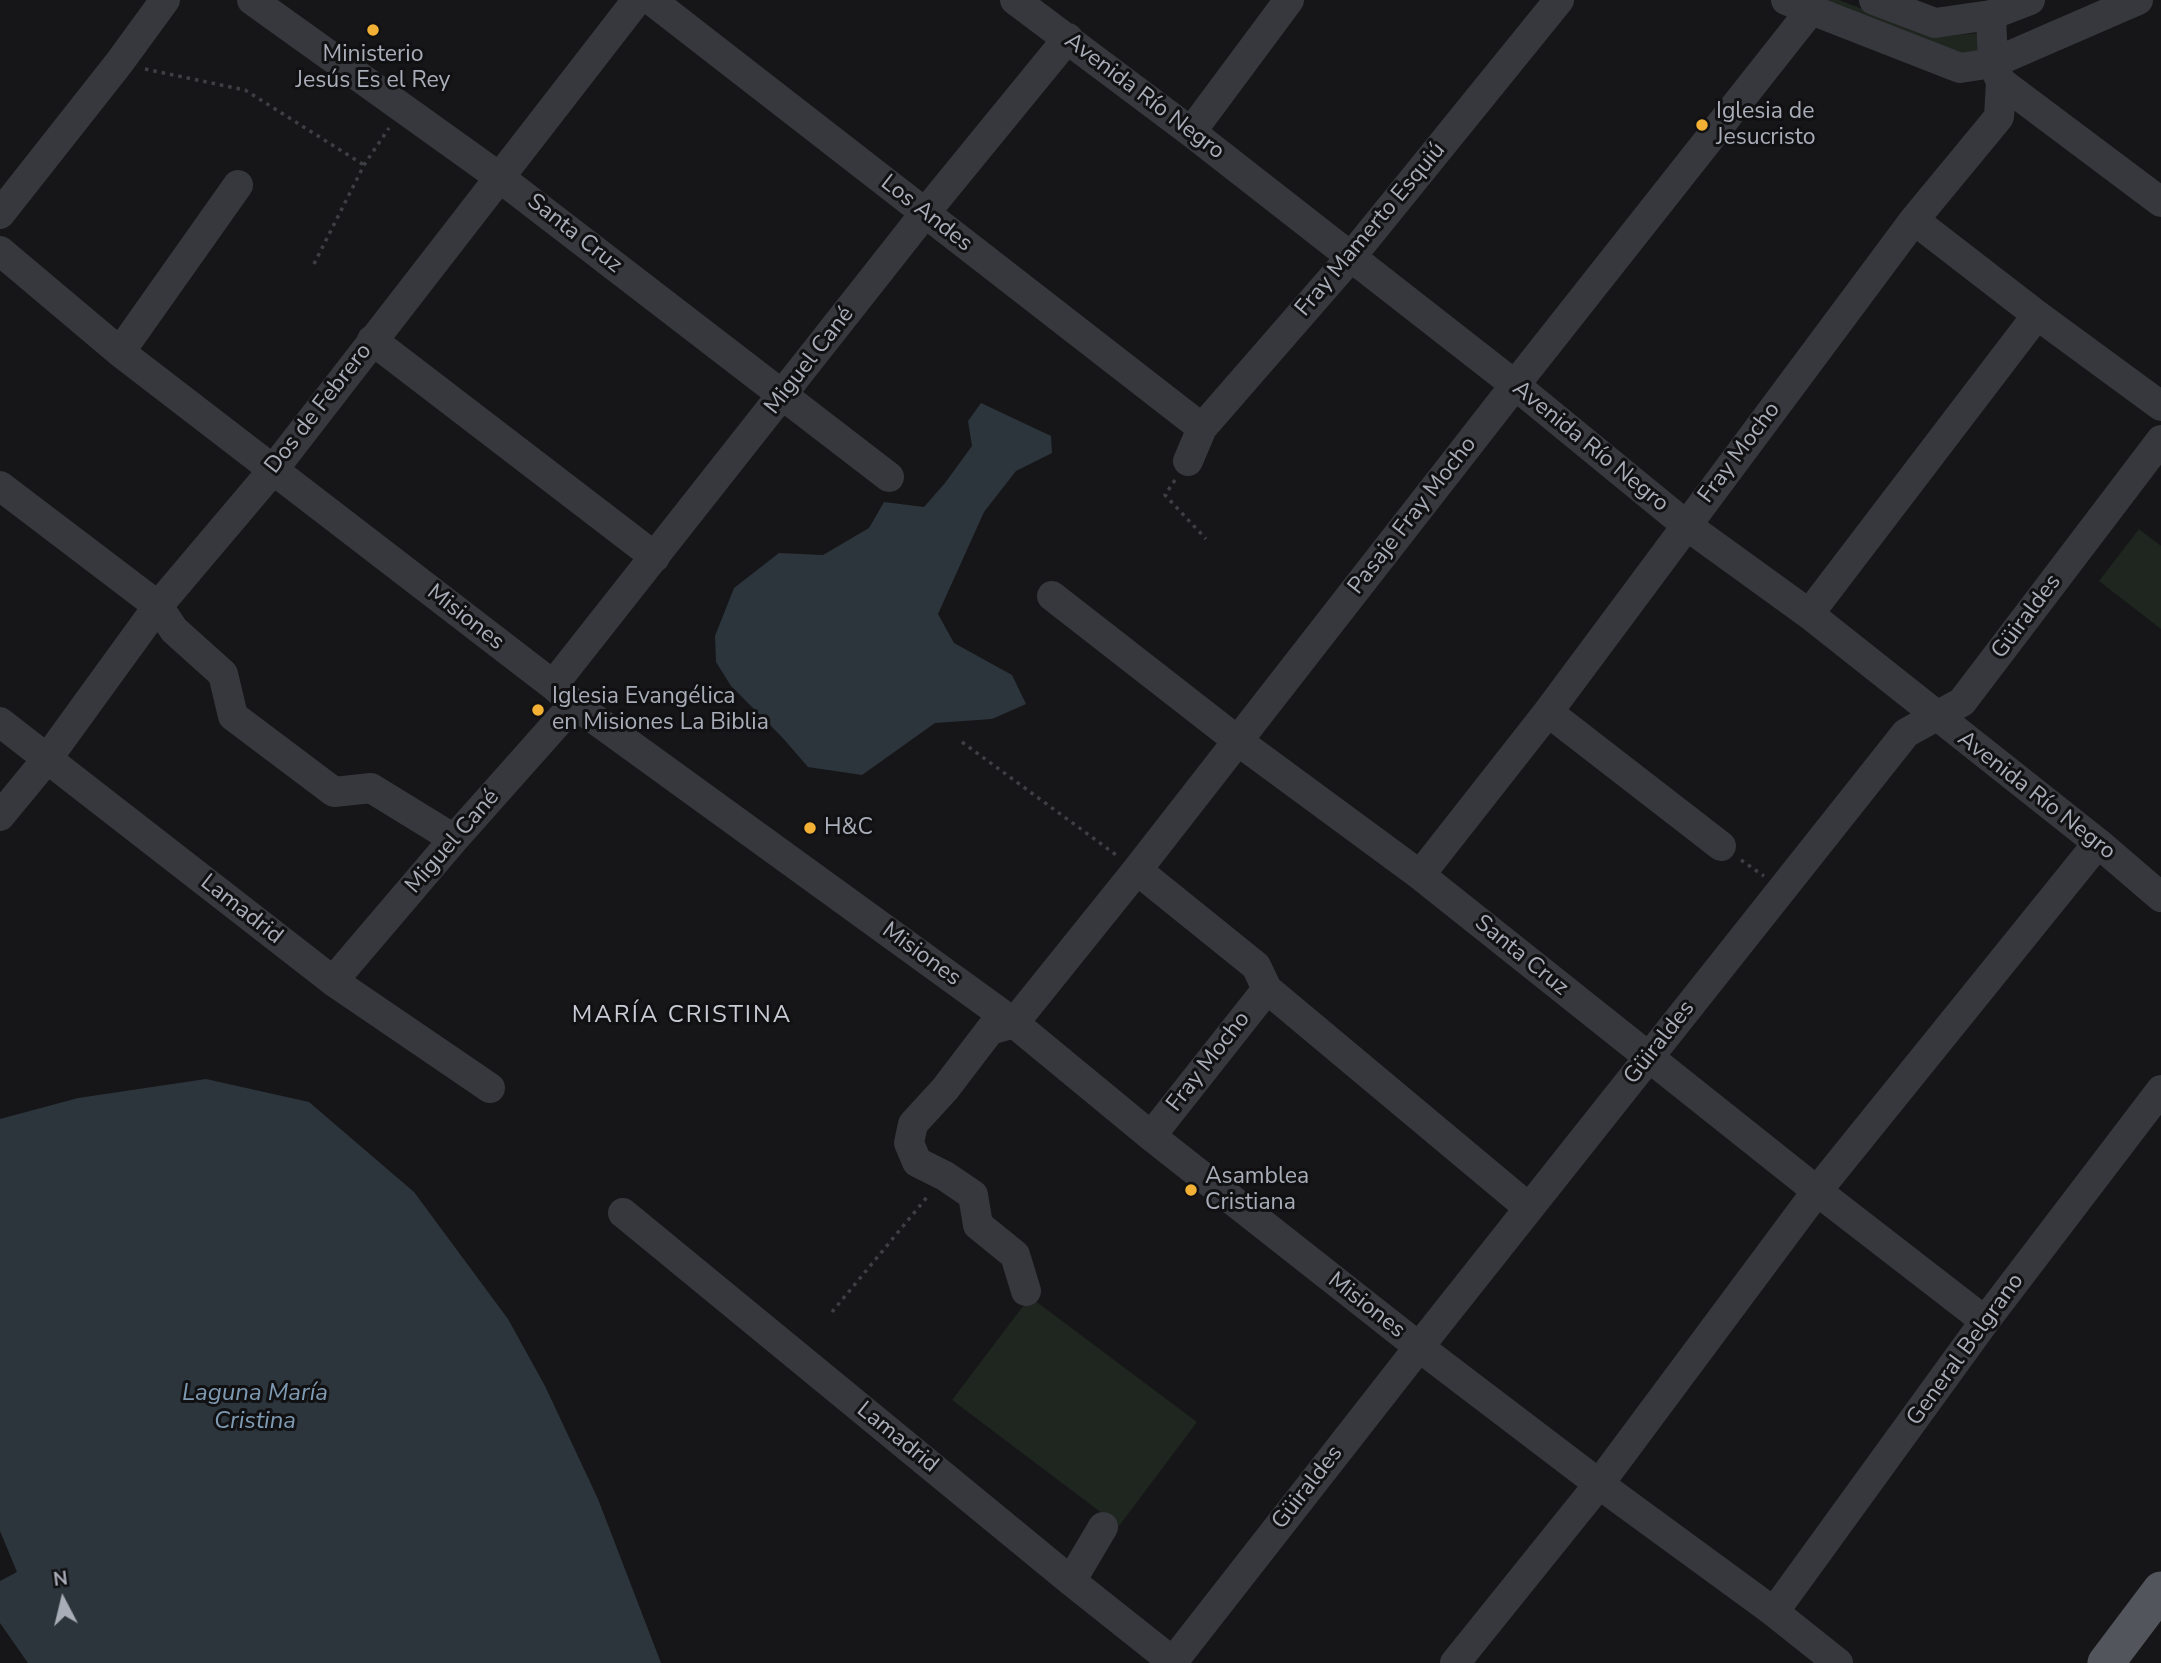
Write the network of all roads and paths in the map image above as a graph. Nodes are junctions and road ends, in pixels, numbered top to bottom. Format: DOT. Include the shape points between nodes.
graph roads {
  1 [pos="165,0"];
  2 [pos="252,0"];
  3 [pos="637,0"];
  4 [pos="651,0"];
  5 [pos="1016,0"];
  6 [pos="1289,0"];
  7 [pos="1559,0"];
  8 [pos="1874,0"];
  9 [pos="2030,0"];
  10 [pos="2138,0"];
  11 [pos="1799,5"];
  12 [pos="1991,15"];
  13 [pos="1068,38"];
  14 [pos="119,63"];
  15 [pos="1997,72"];
  16 [pos="402,107"];
  17 [pos="1191,132"];
  18 [pos="364,166"];
  19 [pos="499,177"];
  20 [pos="238,185"];
  21 [pos="2161,202"];
  22 [pos="925,213"];
  23 [pos="0,214"];
  24 [pos="1914,220"];
  25 [pos="0,251"];
  26 [pos="1350,258"];
  27 [pos="314,264"];
  28 [pos="2038,315"];
  29 [pos="372,340"];
  30 [pos="120,352"];
  31 [pos="1515,385"];
  32 [pos="783,395"];
  33 [pos="2161,406"];
  34 [pos="1202,428"];
  35 [pos="2161,440"];
  36 [pos="1188,461"];
  37 [pos="273,470"];
  38 [pos="889,477"];
  39 [pos="0,486"];
  40 [pos="1686,525"];
  41 [pos="1206,539"];
  42 [pos="655,557"];
  43 [pos="1052,596"];
  44 [pos="158,606"];
  45 [pos="1809,614"];
  46 [pos="564,694"];
  47 [pos="1548,712"];
  48 [pos="1935,716"];
  49 [pos="0,722"];
  50 [pos="1238,741"];
  51 [pos="962,742"];
  52 [pos="47,759"];
  53 [pos="0,816"];
  54 [pos="454,839"];
  55 [pos="2098,843"];
  56 [pos="1721,846"];
  57 [pos="1137,870"];
  58 [pos="1420,875"];
  59 [pos="1783,889"];
  60 [pos="2161,897"];
  61 [pos="333,981"];
  62 [pos="1267,989"];
  63 [pos="1014,1023"];
  64 [pos="1648,1058"];
  65 [pos="490,1088"];
  66 [pos="2161,1090"];
  67 [pos="1151,1136"];
  68 [pos="945,1175"];
  69 [pos="1816,1191"];
  70 [pos="1529,1208"];
  71 [pos="623,1213"];
  72 [pos="1026,1291"];
  73 [pos="832,1312"];
  74 [pos="1985,1321"];
  75 [pos="1419,1347"];
  76 [pos="1599,1484"];
  77 [pos="1103,1527"];
  78 [pos="1071,1581"];
  79 [pos="2161,1590"];
  80 [pos="1774,1612"];
  81 [pos="1172,1663"];
  82 [pos="1455,1663"];
  83 [pos="1838,1663"];
  84 [pos="2106,1663"];
  1 -- 14 [label="street"];
  2 -- 16 [label="street, Santa Cruz"];
  3 -- 19 [label="street, Dos de Febrero"];
  4 -- 22 [label="street, Los Andes"];
  5 -- 13 [label="street, Avenida Río Negro"];
  6 -- 17 [label="street"];
  7 -- 26 [label="street, Fray Mamerto Esquiú"];
  8 -- 12 [label="street" via="1935,23"];
  9 -- 12 [label="street"];
  10 -- 15 [label="street"];
  11 -- 15 [label="street" via="1960,68"];
  11 -- 31 [label="street, Pasaje Fray Mocho"];
  12 -- 15 [label="street, Fray Mocho"];
  13 -- 17 [label="street, Avenida Río Negro"];
  13 -- 22 [label="street, Miguel Cané"];
  14 -- 18 [label="path" via="246,90"];
  14 -- 23 [label="street"];
  15 -- 21 [label="street"];
  15 -- 24 [label="street, Fray Mocho" via="1999,117"];
  16 -- 18 [label="path"];
  16 -- 19 [label="street, Santa Cruz"];
  17 -- 26 [label="street, Avenida Río Negro"];
  18 -- 27 [label="path"];
  19 -- 29 [label="street, Dos de Febrero"];
  19 -- 32 [label="street, Santa Cruz"];
  20 -- 30 [label="street"];
  22 -- 32 [label="street, Miguel Cané"];
  22 -- 34 [label="street, Los Andes"];
  24 -- 28 [label="street"];
  24 -- 40 [label="street, Fray Mocho"];
  25 -- 30 [label="street, Misiones"];
  26 -- 31 [label="street, Avenida Río Negro"];
  26 -- 34 [label="street, Fray Mamerto Esquiú"];
  28 -- 33 [label="street"];
  28 -- 45 [label="street"];
  29 -- 37 [label="street, Dos de Febrero"];
  29 -- 42 [label="street"];
  30 -- 37 [label="street, Misiones"];
  31 -- 40 [label="street, Avenida Río Negro"];
  31 -- 50 [label="street, Pasaje Fray Mocho"];
  32 -- 38 [label="street, Santa Cruz"];
  32 -- 42 [label="street, Miguel Cané"];
  34 -- 36 [label="street, Fray Mamerto Esquiú"];
  35 -- 48 [label="street, Güiraldes" via="1962,702"];
  36 -- 41 [label="path" via="1165,495"];
  37 -- 44 [label="street, Dos de Febrero"];
  37 -- 46 [label="street, Misiones"];
  39 -- 44 [label="street"];
  40 -- 45 [label="street, Avenida Río Negro"];
  40 -- 47 [label="street, Fray Mocho"];
  42 -- 46 [label="street, Miguel Cané"];
  43 -- 50 [label="street, Santa Cruz"];
  44 -- 52 [label="street, Dos de Febrero"];
  44 -- 54 [label="street" via="174,630 223,674 233,716 334,792 371,788"];
  45 -- 48 [label="street, Avenida Río Negro"];
  46 -- 54 [label="street, Miguel Cané"];
  46 -- 63 [label="street, Misiones"];
  47 -- 56 [label="street"];
  47 -- 58 [label="street, Fray Mocho"];
  48 -- 55 [label="street, Avenida Río Negro"];
  48 -- 59 [label="street, Güiraldes" via="1906,733"];
  49 -- 52 [label="street, Lamadrid"];
  50 -- 57 [label="street, Pasaje Fray Mocho"];
  50 -- 58 [label="street, Santa Cruz"];
  51 -- 57 [label="path"];
  52 -- 53 [label="street, Dos de Febrero"];
  52 -- 61 [label="street, Lamadrid"];
  54 -- 61 [label="street, Miguel Cané"];
  55 -- 60 [label="street, Avenida Río Negro"];
  55 -- 69 [label="street"];
  56 -- 59 [label="path"];
  57 -- 62 [label="street" via="1256,966"];
  57 -- 63 [label="street, Pasaje Fray Mocho"];
  58 -- 64 [label="street, Santa Cruz"];
  59 -- 64 [label="street, Güiraldes"];
  61 -- 65 [label="street, Lamadrid"];
  62 -- 67 [label="street, Fray Mocho"];
  62 -- 70 [label="street"];
  63 -- 67 [label="street, Misiones"];
  63 -- 68 [label="street" via="990,1030 913,1124 909,1143 917,1162"];
  64 -- 69 [label="street, Santa Cruz"];
  64 -- 70 [label="street, Güiraldes"];
  66 -- 74 [label="street, General Belgrano"];
  67 -- 75 [label="street, Misiones"];
  68 -- 72 [label="street" via="973,1195 978,1225 1015,1255"];
  68 -- 73 [label="path"];
  69 -- 74 [label="street, Santa Cruz"];
  69 -- 76 [label="street"];
  70 -- 75 [label="street, Güiraldes"];
  71 -- 78 [label="street, Lamadrid"];
  74 -- 80 [label="street, General Belgrano"];
  75 -- 76 [label="street, Misiones"];
  75 -- 81 [label="street, Güiraldes"];
  76 -- 80 [label="street, Misiones"];
  76 -- 82 [label="street"];
  77 -- 78 [label="street"];
  78 -- 81 [label="street, Lamadrid"];
  79 -- 84 [label="main road"];
  80 -- 83 [label="street, Misiones"];
}
